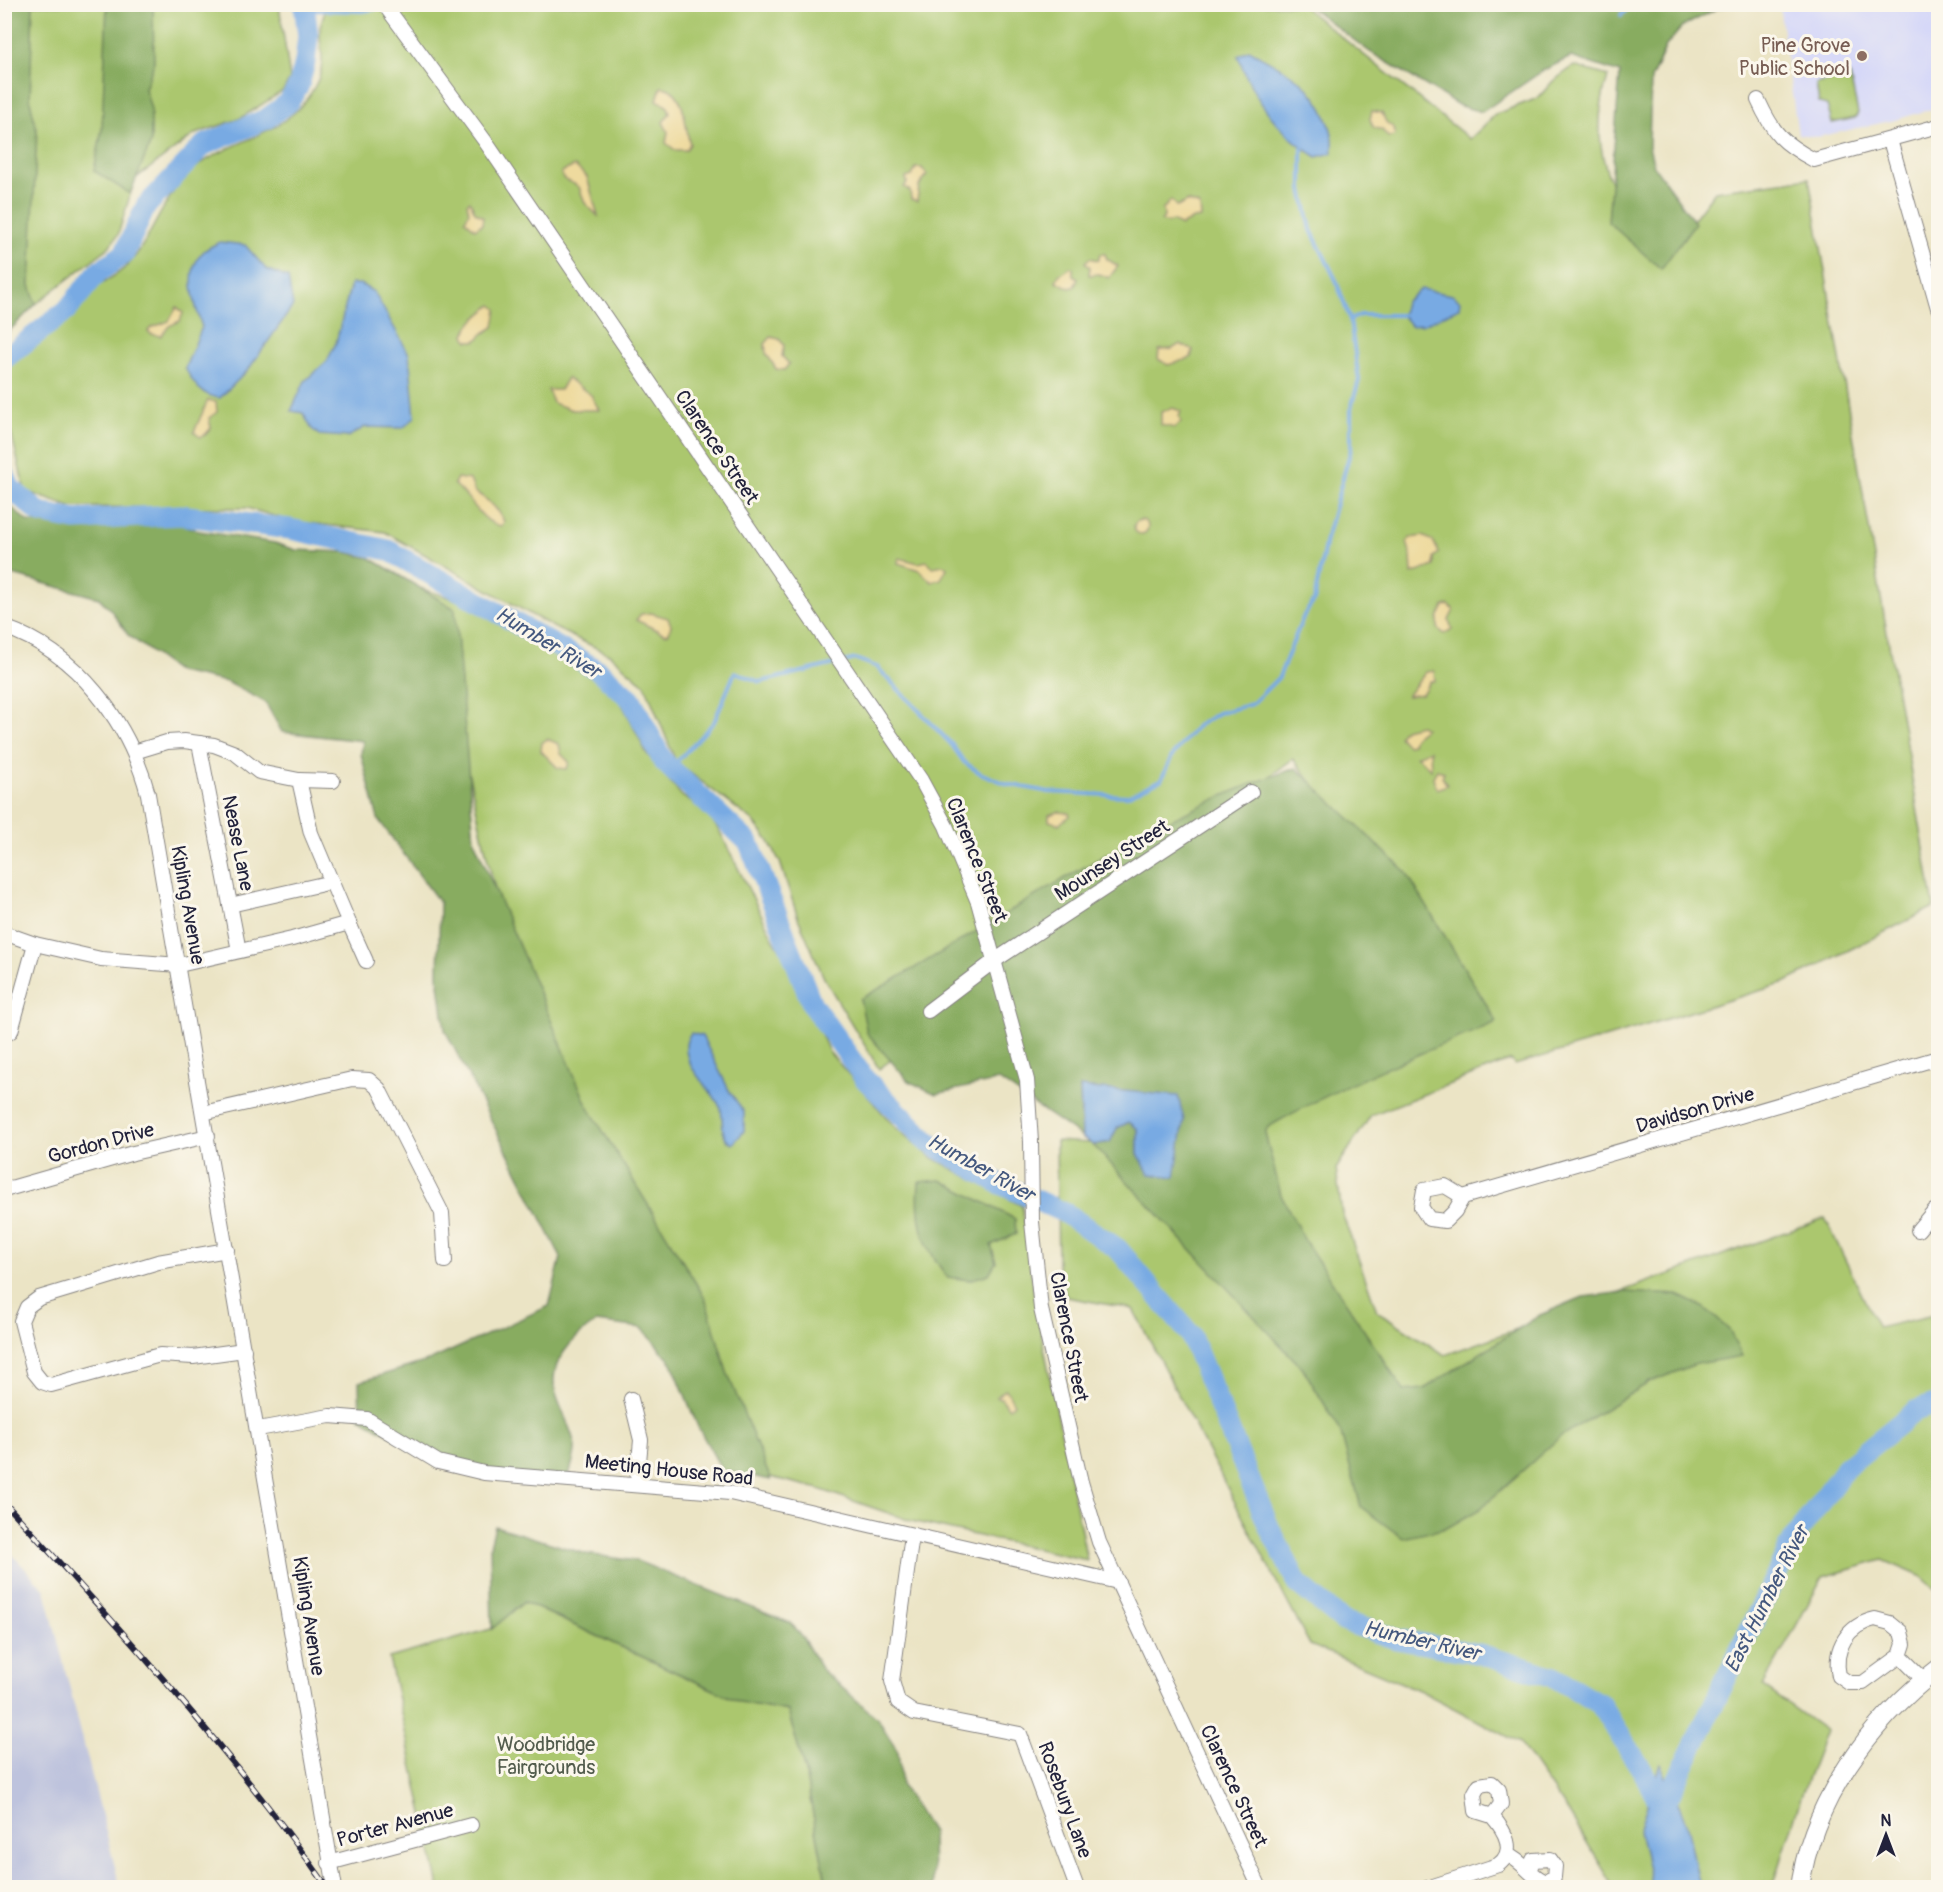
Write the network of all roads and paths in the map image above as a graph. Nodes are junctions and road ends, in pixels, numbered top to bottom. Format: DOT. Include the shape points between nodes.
graph roads {
  1 [pos="384,4"];
  2 [pos="1758,100"];
  3 [pos="1938,126"];
  4 [pos="1890,140"];
  5 [pos="1938,308"];
  6 [pos="4,627"];
  7 [pos="199,743"];
  8 [pos="134,752"];
  9 [pos="299,780"];
  10 [pos="333,781"];
  11 [pos="1251,792"];
  12 [pos="332,882"];
  13 [pos="230,905"];
  14 [pos="349,923"];
  15 [pos="4,933"];
  16 [pos="35,944"];
  17 [pos="239,951"];
  18 [pos="366,961"];
  19 [pos="994,962"];
  20 [pos="179,965"];
  21 [pos="928,1011"];
  22 [pos="4,1036"];
  23 [pos="1938,1059"];
  24 [pos="203,1113"];
  25 [pos="208,1136"];
  26 [pos="4,1190"];
  27 [pos="1462,1197"];
  28 [pos="1938,1209"];
  29 [pos="1918,1230"];
  30 [pos="227,1250"];
  31 [pos="445,1261"];
  32 [pos="244,1350"];
  33 [pos="631,1399"];
  34 [pos="258,1429"];
  35 [pos="637,1483"];
  36 [pos="912,1535"];
  37 [pos="1118,1582"];
  38 [pos="1900,1656"];
  39 [pos="1931,1675"];
  40 [pos="1492,1816"];
  41 [pos="471,1825"];
  42 [pos="1508,1855"];
  43 [pos="329,1863"];
  44 [pos="1530,1869"];
  45 [pos="1073,1886"];
  46 [pos="335,1887"];
  47 [pos="1260,1887"];
  48 [pos="1427,1887"];
  49 [pos="1800,1887"];
  1 -- 19 [label="street, Clarence Street" via="484,141 921,780 946,826 978,902"];
  2 -- 4 [label="street" via="1771,128 1786,146 1814,160"];
  3 -- 4 [label="street"];
  4 -- 5 [label="street"];
  6 -- 8 [label="street, Kipling Avenue" via="27,634 73,669 121,726"];
  7 -- 8 [label="street" via="167,742"];
  7 -- 9 [label="street" via="235,753 259,772"];
  7 -- 13 [label="street, Nease Lane"];
  8 -- 20 [label="street, Kipling Avenue" via="148,794"];
  9 -- 10 [label="street"];
  9 -- 12 [label="street" via="311,833"];
  11 -- 19 [label="street, Mounsey Street"];
  12 -- 13 [label="street"];
  12 -- 14 [label="street"];
  13 -- 17 [label="street, Nease Lane"];
  14 -- 17 [label="street"];
  14 -- 18 [label="street"];
  15 -- 16 [label="street"];
  16 -- 20 [label="street" via="101,959"];
  16 -- 22 [label="street" via="11,1031"];
  17 -- 20 [label="street"];
  19 -- 21 [label="street, Mounsey Street"];
  19 -- 37 [label="street, Clarence Street" via="1027,1080 1032,1222 1041,1309 1076,1463 1099,1542"];
  20 -- 24 [label="street, Kipling Avenue"];
  23 -- 27 [label="street, Davidson Drive"];
  24 -- 25 [label="street, Kipling Avenue"];
  24 -- 31 [label="street" via="352,1079 369,1080 379,1089 442,1213"];
  25 -- 26 [label="street, Gordon Drive"];
  25 -- 30 [label="street, Kipling Avenue"];
  28 -- 29 [label="street"];
  30 -- 32 [label="street, Kipling Avenue"];
  30 -- 32 [label="street" via="158,1262 39,1298 27,1307 21,1321 34,1372 42,1382 51,1385 160,1354 193,1357"];
  32 -- 34 [label="street, Kipling Avenue"];
  33 -- 35 [label="street" via="641,1440"];
  34 -- 35 [label="street, Meeting House Road" via="330,1416 367,1419 438,1462 484,1473"];
  34 -- 43 [label="street, Kipling Avenue"];
  35 -- 36 [label="street, Meeting House Road" via="730,1493"];
  36 -- 37 [label="street, Meeting House Road"];
  36 -- 45 [label="street, Rosebury Lane" via="892,1681 898,1702 914,1713 1020,1734"];
  37 -- 47 [label="street, Clarence Street"];
  38 -- 38 [label="street" via="1904,1644 1901,1632 1890,1623 1875,1619 1861,1622 1847,1632 1836,1662 1839,1676 1849,1683 1863,1683"];
  38 -- 39 [label="street"];
  39 -- 49 [label="main road" via="1886,1717 1849,1764 1809,1846"];
  40 -- 42 [label="street" via="1502,1827"];
  41 -- 43 [label="street, Porter Avenue"];
  42 -- 44 [label="street"];
  42 -- 48 [label="street" via="1498,1865"];
  43 -- 46 [label="street, Kipling Avenue"];
}
